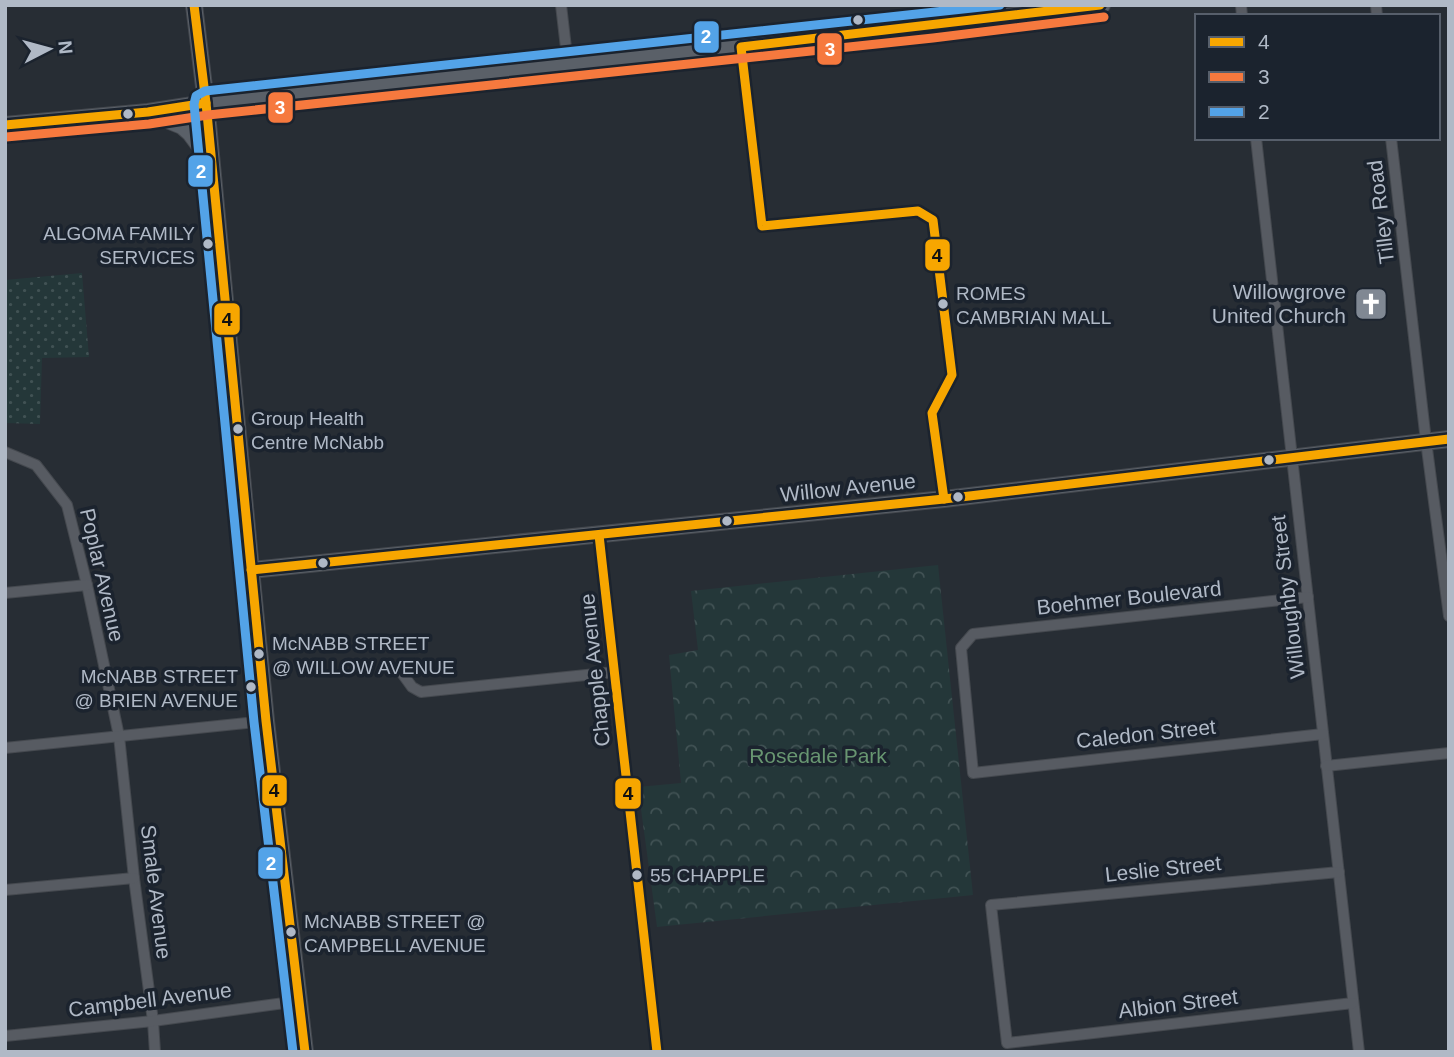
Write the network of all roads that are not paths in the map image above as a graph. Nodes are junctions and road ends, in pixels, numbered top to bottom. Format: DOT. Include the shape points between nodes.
graph roads {
  1 [pos="194,5"];
  2 [pos="561,5"];
  3 [pos="930,5"];
  4 [pos="1102,5"];
  5 [pos="932,26"];
  6 [pos="568,65"];
  7 [pos="206,103"];
  8 [pos="148,112"];
  9 [pos="5,125"];
  10 [pos="1256,140"];
  11 [pos="1391,140"];
  12 [pos="212,162"];
  13 [pos="1449,439"];
  14 [pos="1426,441"];
  15 [pos="5,452"];
  16 [pos="1291,458"];
  17 [pos="599,535"];
  18 [pos="251,570"];
  19 [pos="87,585"];
  20 [pos="5,593"];
  21 [pos="1308,597"];
  22 [pos="1449,616"];
  23 [pos="400,669"];
  24 [pos="615,672"];
  25 [pos="266,721"];
  26 [pos="1324,734"];
  27 [pos="119,736"];
  28 [pos="5,748"];
  29 [pos="1449,753"];
  30 [pos="1326,766"];
  31 [pos="973,773"];
  32 [pos="1339,872"];
  33 [pos="134,877"];
  34 [pos="5,890"];
  35 [pos="299,1001"];
  36 [pos="1353,1003"];
  37 [pos="153,1021"];
  38 [pos="5,1036"];
  39 [pos="1007,1043"];
  40 [pos="155,1052"];
  41 [pos="305,1052"];
  42 [pos="657,1052"];
  43 [pos="1359,1052"];
  1 -- 7 [label="main road"];
  2 -- 6 [label="street"];
  3 -- 5 [label="street"];
  4 -- 5 [label="main road"];
  5 -- 6 [label="main road"];
  6 -- 7 [label="main road"];
  7 -- 8 [label="main road"];
  7 -- 12 [label="main road"];
  8 -- 9 [label="main road"];
  8 -- 12 [label="main road" via="182,126"];
  10 -- 16 [label="street, Willoughby Street"];
  11 -- 14 [label="street, Tilley Road"];
  12 -- 18 [label="main road"];
  13 -- 14 [label="main road, Willow Avenue"];
  14 -- 16 [label="main road, Willow Avenue"];
  14 -- 22 [label="street, Tilley Road"];
  15 -- 19 [label="street, Poplar Avenue" via="36,465 67,505"];
  16 -- 17 [label="main road, Willow Avenue"];
  16 -- 21 [label="street, Willoughby Street"];
  17 -- 18 [label="main road, Willow Avenue"];
  17 -- 24 [label="street, Chapple Avenue"];
  18 -- 25 [label="main road"];
  19 -- 20 [label="street"];
  19 -- 27 [label="street, Poplar Avenue"];
  21 -- 26 [label="street, Willoughby Street"];
  21 -- 31 [label="street, Boehmer Boulevard" via="973,634 961,648"];
  23 -- 24 [label="street" via="421,692"];
  24 -- 42 [label="street, Chapple Avenue"];
  25 -- 27 [label="street"];
  25 -- 35 [label="main road"];
  26 -- 30 [label="street, Willoughby Street"];
  26 -- 31 [label="street, Caledon Street"];
  27 -- 28 [label="street"];
  27 -- 33 [label="street, Smale Avenue"];
  29 -- 30 [label="street"];
  30 -- 32 [label="street, Willoughby Street"];
  32 -- 36 [label="street, Willoughby Street"];
  32 -- 39 [label="street, Leslie Street" via="991,905"];
  33 -- 34 [label="street"];
  33 -- 37 [label="street, Smale Avenue"];
  35 -- 37 [label="street, Campbell Avenue"];
  35 -- 41 [label="main road"];
  36 -- 39 [label="street, Albion Street"];
  36 -- 43 [label="street, Willoughby Street"];
  37 -- 38 [label="street, Campbell Avenue"];
  37 -- 40 [label="street, Smale Avenue"];
}
